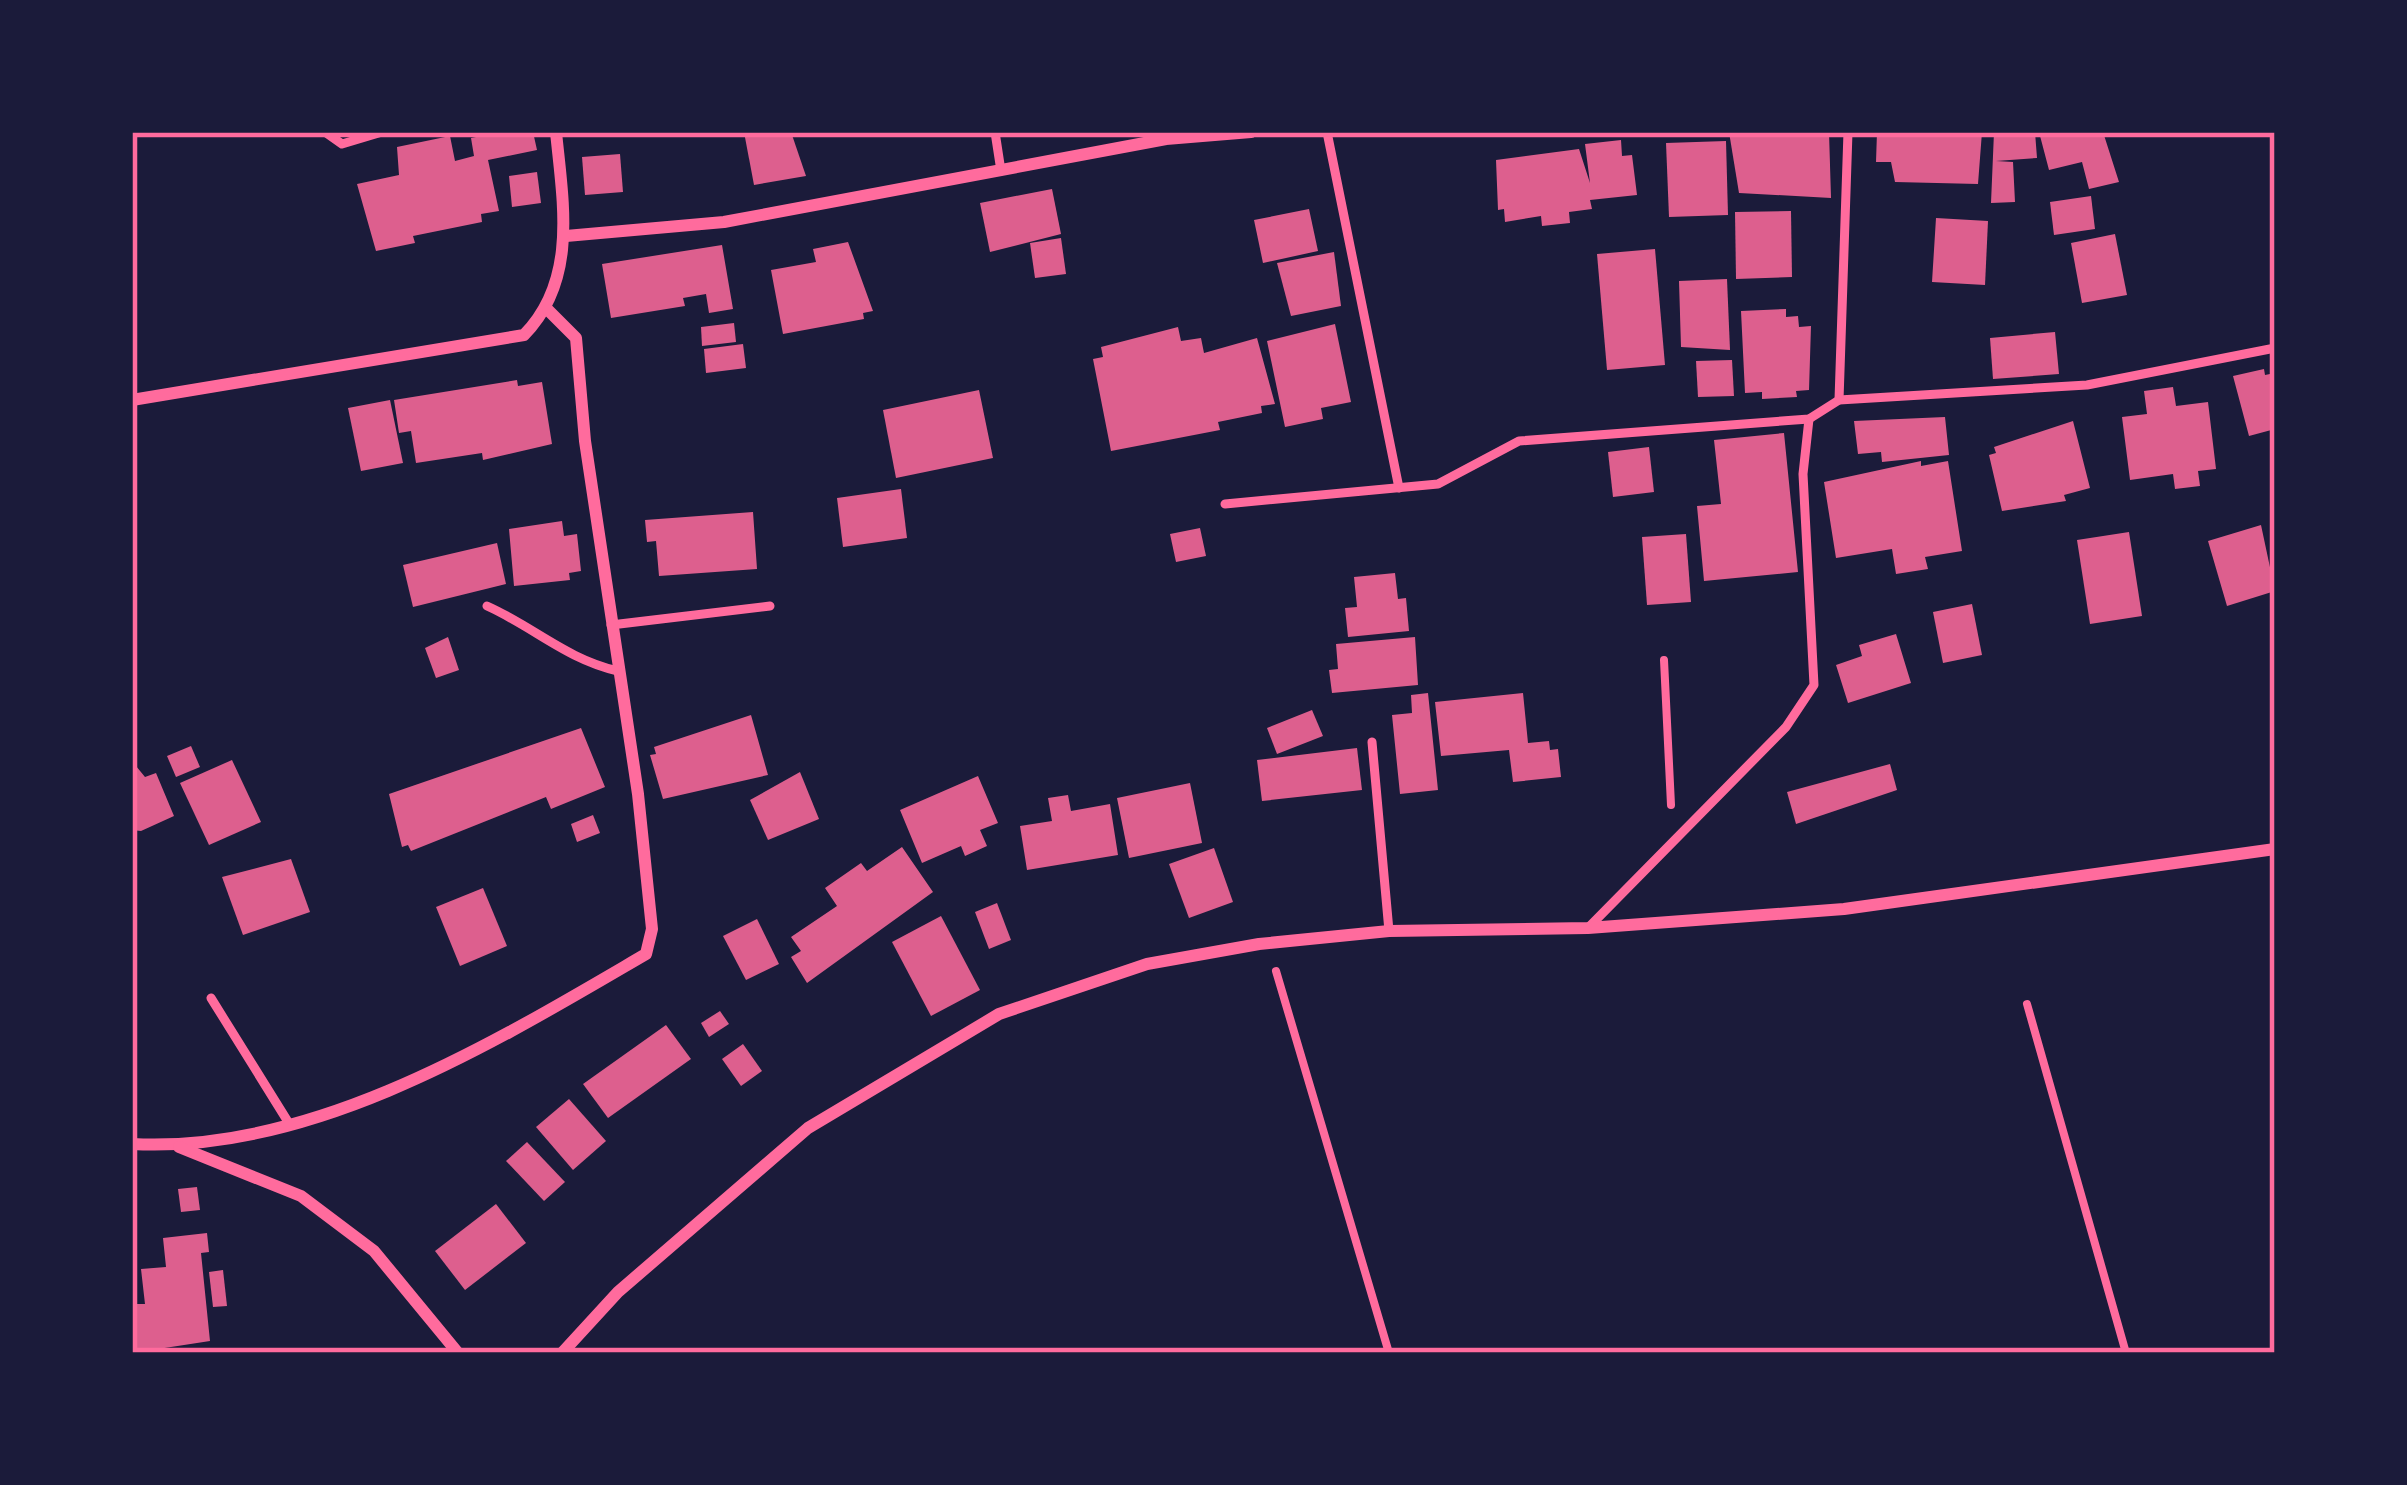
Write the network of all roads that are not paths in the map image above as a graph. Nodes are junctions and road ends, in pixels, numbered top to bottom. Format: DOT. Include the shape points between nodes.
graph roads {
  1 [pos="325,132"];
  2 [pos="382,132"];
  3 [pos="556,132"];
  4 [pos="995,132"];
  5 [pos="1251,132"];
  6 [pos="1327,132"];
  7 [pos="1848,132"];
  8 [pos="1001,171"];
  9 [pos="566,236"];
  10 [pos="548,310"];
  11 [pos="2275,348"];
  12 [pos="132,400"];
  13 [pos="1839,400"];
  14 [pos="1809,419"];
  15 [pos="1399,488"];
  16 [pos="1225,504"];
  17 [pos="487,606"];
  18 [pos="770,606"];
  19 [pos="611,625"];
  20 [pos="619,671"];
  21 [pos="1372,742"];
  22 [pos="2275,850"];
  23 [pos="1588,928"];
  24 [pos="1389,931"];
  25 [pos="211,998"];
  26 [pos="290,1126"];
  27 [pos="132,1144"];
  28 [pos="178,1147"];
  29 [pos="458,1353"];
  30 [pos="562,1353"];
  1 -- 2 [label="lane" via="342,144"];
  3 -- 9 [label="street"];
  4 -- 8 [label="lane"];
  5 -- 8 [label="street" via="1166,139"];
  6 -- 15 [label="lane"];
  7 -- 13 [label="lane"];
  8 -- 9 [label="street" via="724,222"];
  9 -- 10 [label="street"];
  10 -- 12 [label="street" via="524,335"];
  10 -- 19 [label="street" via="576,338"];
  11 -- 13 [label="lane" via="2086,385"];
  13 -- 14 [label="lane"];
  14 -- 15 [label="lane" via="1519,440 1438,484"];
  14 -- 23 [label="lane" via="1803,474 1814,685 1786,727"];
  15 -- 16 [label="lane"];
  17 -- 20 [label="lane" via="530,625 564,654"];
  18 -- 19 [label="lane"];
  19 -- 20 [label="street"];
  20 -- 26 [label="street" via="652,929 646,954 480,1051"];
  21 -- 24 [label="lane"];
  22 -- 23 [label="street" via="1844,910"];
  23 -- 24 [label="street"];
  24 -- 30 [label="street" via="1147,964 999,1014 808,1128 618,1292"];
  25 -- 26 [label="lane"];
  26 -- 28 [label="street"];
  27 -- 28 [label="street"];
  28 -- 29 [label="street" via="301,1196 374,1251"];
}
